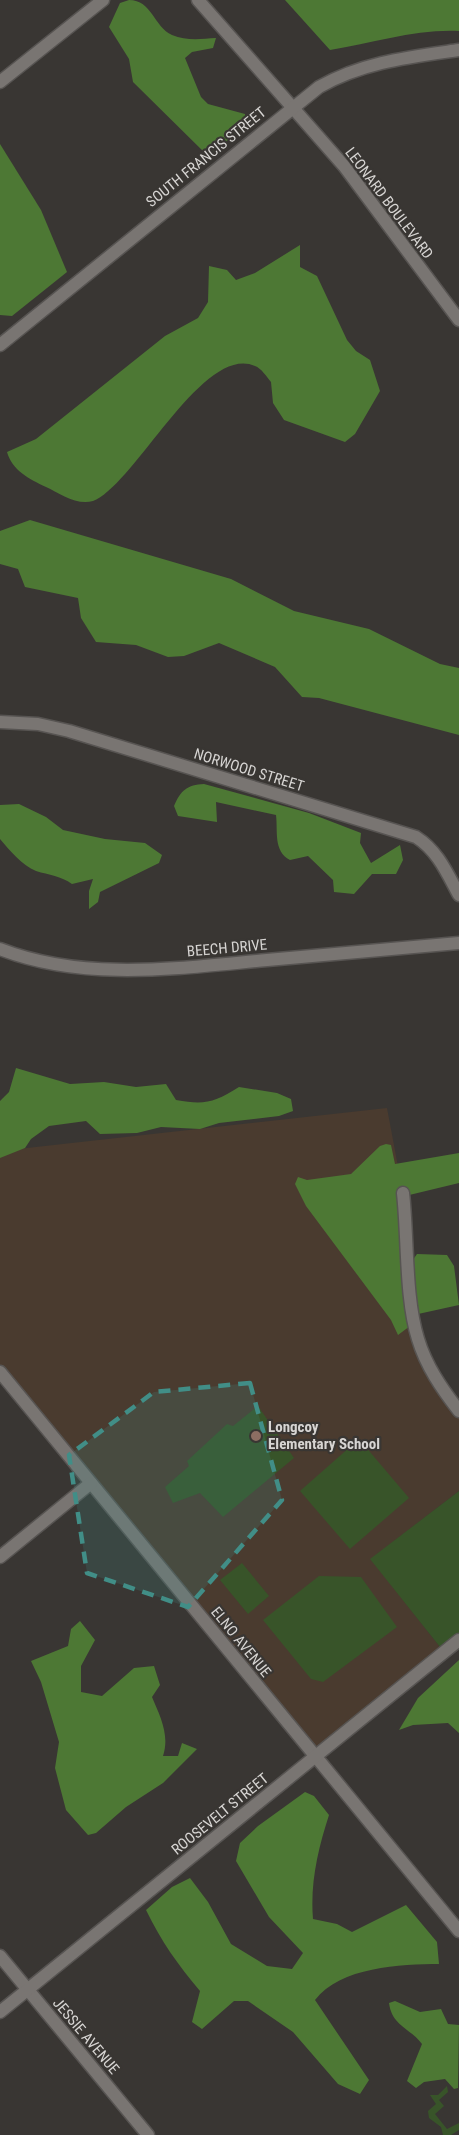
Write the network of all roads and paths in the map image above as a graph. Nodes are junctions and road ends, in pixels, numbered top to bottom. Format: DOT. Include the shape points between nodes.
graph roads {
  1 [pos="103,0"];
  2 [pos="198,0"];
  3 [pos="459,50"];
  4 [pos="0,82"];
  5 [pos="290,108"];
  6 [pos="459,321"];
  7 [pos="0,345"];
  8 [pos="0,722"];
  9 [pos="459,895"];
  10 [pos="459,943"];
  11 [pos="0,950"];
  12 [pos="403,1193"];
  13 [pos="0,1372"];
  14 [pos="459,1411"];
  15 [pos="91,1483"];
  16 [pos="0,1557"];
  17 [pos="459,1640"];
  18 [pos="315,1756"];
  19 [pos="459,1931"];
  20 [pos="0,1956"];
  21 [pos="28,1989"];
  22 [pos="0,2012"];
  23 [pos="148,2135"];
  1 -- 4 [label="street"];
  2 -- 5 [label="street, LEONARD BOULEVARD"];
  3 -- 5 [label="street, SOUTH FRANCIS STREET" via="362,67 334,78"];
  5 -- 6 [label="street, LEONARD BOULEVARD" via="344,166"];
  5 -- 7 [label="street, SOUTH FRANCIS STREET"];
  8 -- 9 [label="street, NORWOOD STREET" via="38,723 69,731 416,837 429,845"];
  10 -- 11 [label="street, BEECH DRIVE" via="104,970 32,960"];
  12 -- 14 [label="street" via="418,1339 434,1376"];
  13 -- 15 [label="street, ELNO AVENUE"];
  15 -- 16 [label="street"];
  15 -- 18 [label="street, ELNO AVENUE"];
  17 -- 18 [label="street, ROOSEVELT STREET"];
  18 -- 19 [label="street, ELNO AVENUE"];
  18 -- 21 [label="street, ROOSEVELT STREET"];
  20 -- 21 [label="street, JESSIE AVENUE"];
  21 -- 22 [label="street, ROOSEVELT STREET"];
  21 -- 23 [label="street, JESSIE AVENUE"];
}
